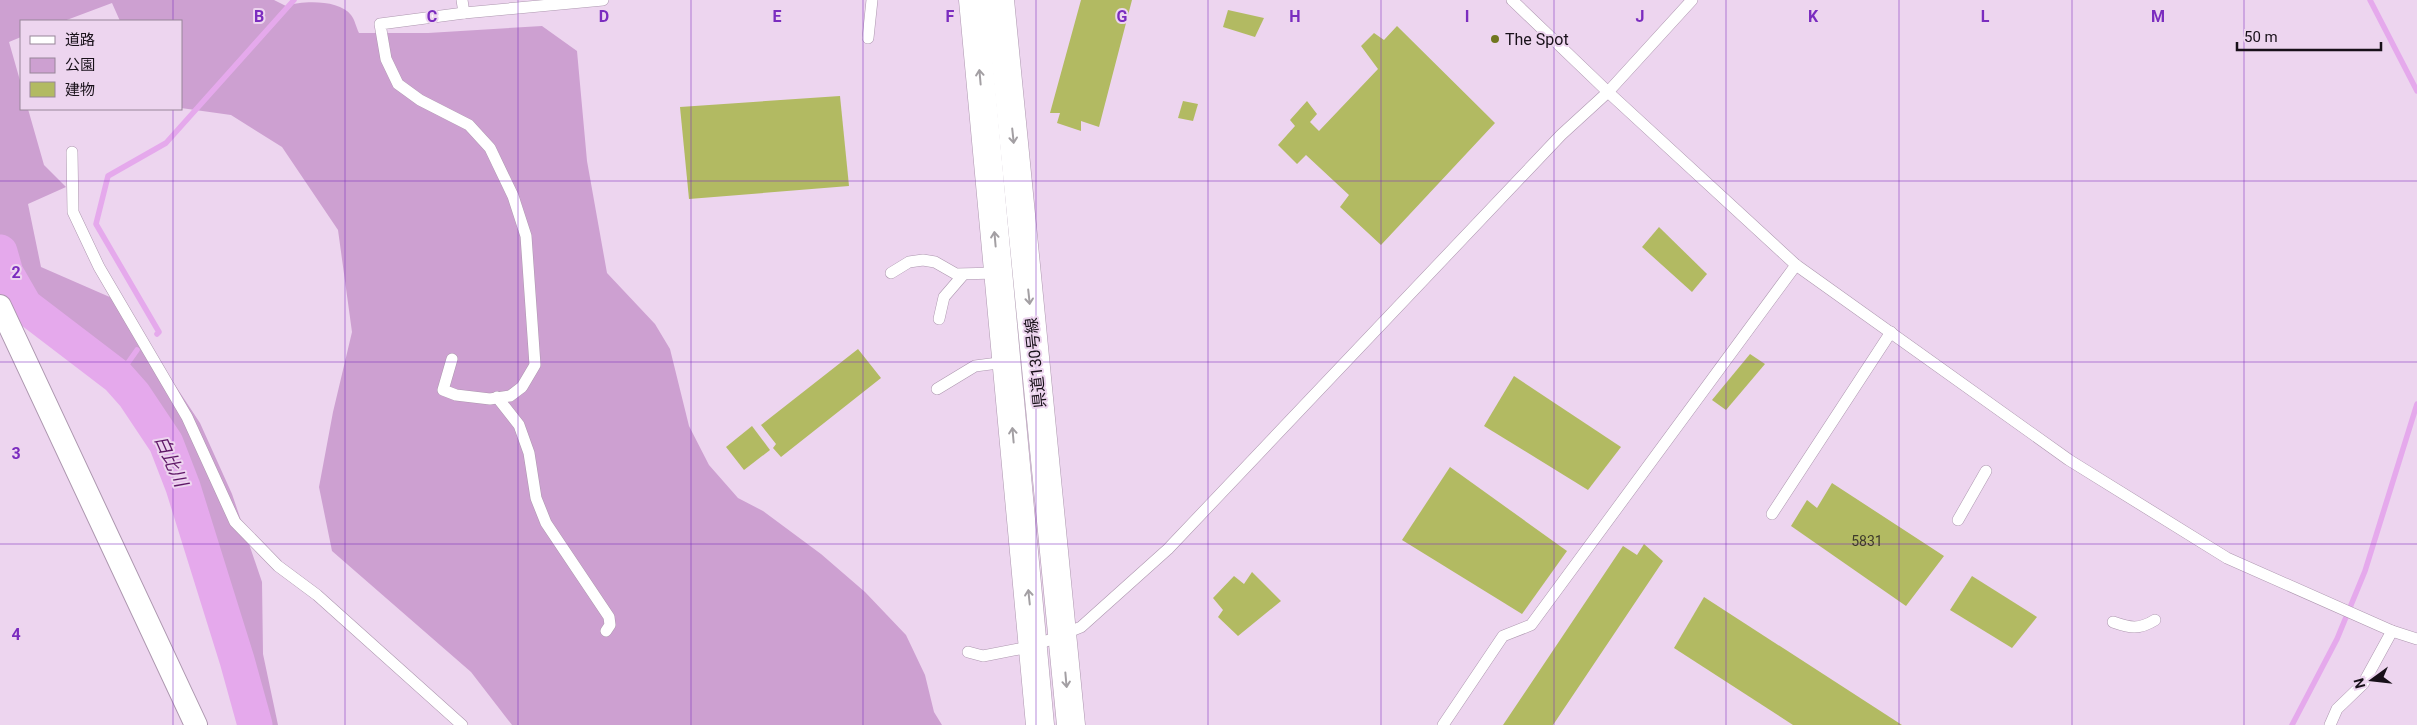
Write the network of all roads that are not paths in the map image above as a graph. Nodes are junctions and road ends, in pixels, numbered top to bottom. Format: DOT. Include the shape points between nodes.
graph roads {
  1 [pos="462,0"];
  2 [pos="603,0"];
  3 [pos="872,0"];
  4 [pos="973,0"];
  5 [pos="1000,0"];
  6 [pos="1512,0"];
  7 [pos="1692,0"];
  8 [pos="464,13"];
  9 [pos="868,38"];
  10 [pos="1608,92"];
  11 [pos="72,152"];
  12 [pos="1796,265"];
  13 [pos="998,272"];
  14 [pos="891,273"];
  15 [pos="963,275"];
  16 [pos="0,306"];
  17 [pos="938,319"];
  18 [pos="1891,332"];
  19 [pos="452,359"];
  20 [pos="1006,362"];
  21 [pos="937,389"];
  22 [pos="498,398"];
  23 [pos="1986,472"];
  24 [pos="1772,514"];
  25 [pos="1958,520"];
  26 [pos="2155,620"];
  27 [pos="2113,622"];
  28 [pos="606,631"];
  29 [pos="2392,631"];
  30 [pos="1062,636"];
  31 [pos="2417,639"];
  32 [pos="1034,646"];
  33 [pos="968,652"];
  34 [pos="196,725"];
  35 [pos="462,725"];
  36 [pos="1040,725"];
  37 [pos="1070,725"];
  38 [pos="1443,725"];
  39 [pos="2330,725"];
  1 -- 8 [label="lane"];
  2 -- 8 [label="lane"];
  3 -- 9 [label="lane"];
  13 -- 4 [label="main road, 県道130号線, one-way"];
  5 -- 30 [label="main road, 県道130号線, one-way"];
  6 -- 10 [label="lane"];
  7 -- 10 [label="lane"];
  8 -- 22 [label="lane" via="380,24 386,59 398,84 420,100 469,124 490,148 513,196 526,236 535,365 522,387 510,396"];
  10 -- 12 [label="lane"];
  10 -- 30 [label="lane" via="1554,142 1168,549 1081,627"];
  11 -- 35 [label="lane" via="74,212 99,267 187,417 235,522 278,566 317,595"];
  12 -- 18 [label="lane"];
  12 -- 38 [label="lane" via="1531,625 1503,636"];
  13 -- 15 [label="lane"];
  13 -- 20 [label="main road, 県道130号線"];
  14 -- 15 [label="lane" via="909,262 923,260"];
  15 -- 17 [label="lane" via="944,297"];
  16 -- 34 [label="street"];
  18 -- 24 [label="lane"];
  18 -- 29 [label="lane" via="2069,460 2227,558"];
  19 -- 22 [label="lane" via="443,390"];
  20 -- 21 [label="lane" via="974,366"];
  32 -- 20 [label="main road, 県道130号線, one-way"];
  22 -- 28 [label="lane" via="519,425 536,498 546,523 609,617 610,625"];
  23 -- 25 [label="lane"];
  26 -- 27 [label="lane" via="2142,628"];
  29 -- 31 [label="lane"];
  29 -- 39 [label="lane" via="2363,684 2337,709"];
  30 -- 32 [label="lane"];
  30 -- 37 [label="main road, 県道130号線, one-way"];
  32 -- 33 [label="lane" via="983,656"];
  32 -- 36 [label="main road, 県道130号線"];
}
